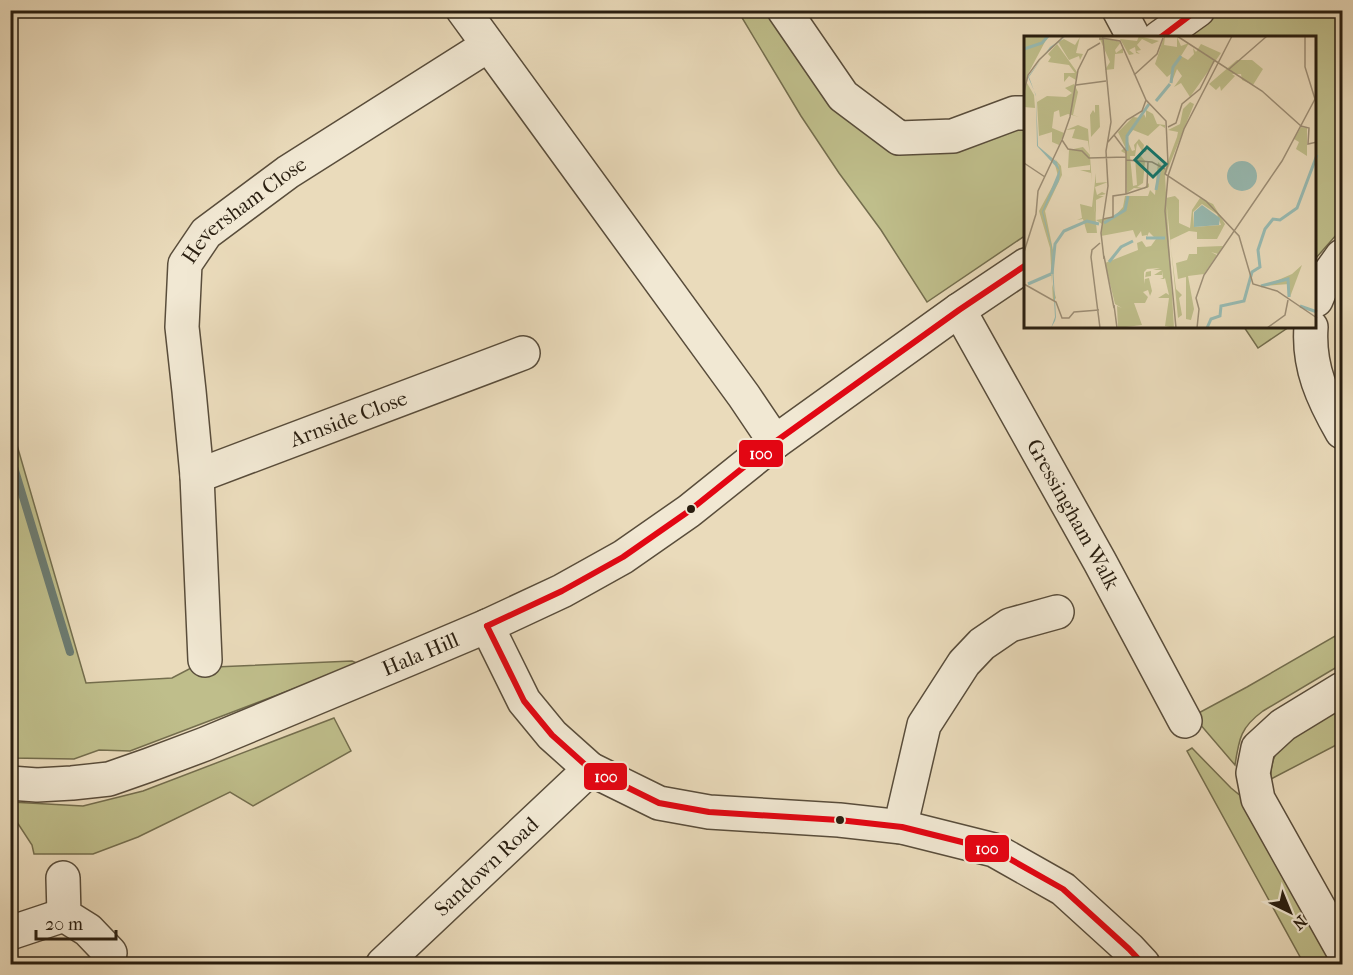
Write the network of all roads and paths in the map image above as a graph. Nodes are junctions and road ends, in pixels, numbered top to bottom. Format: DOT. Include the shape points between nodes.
graph roads {
  1 [pos="463,10"];
  2 [pos="784,10"];
  3 [pos="1119,10"];
  4 [pos="1198,10"];
  5 [pos="1133,36"];
  6 [pos="1162,36"];
  7 [pos="487,46"];
  8 [pos="1024,113"];
  9 [pos="1342,256"];
  10 [pos="1024,266"];
  11 [pos="1317,298"];
  12 [pos="959,310"];
  13 [pos="1311,328"];
  14 [pos="505,351"];
  15 [pos="1342,432"];
  16 [pos="775,442"];
  17 [pos="197,476"];
  18 [pos="1057,612"];
  19 [pos="487,626"];
  20 [pos="205,660"];
  21 [pos="1342,689"];
  22 [pos="1185,722"];
  23 [pos="590,769"];
  24 [pos="10,783"];
  25 [pos="903,826"];
  26 [pos="63,878"];
  27 [pos="64,915"];
  28 [pos="10,933"];
  29 [pos="1342,949"];
  30 [pos="110,953"];
  31 [pos="383,964"];
  32 [pos="1143,964"];
  1 -- 7 [label="street"];
  2 -- 8 [label="street" via="843,96 899,138 953,136"];
  3 -- 5 [label="street"];
  4 -- 6 [label="street"];
  7 -- 16 [label="street"];
  7 -- 17 [label="street, Heversham Close" via="288,172 206,233 185,264 182,327"];
  9 -- 11 [label="street"];
  10 -- 12 [label="street, Hala Hill"];
  12 -- 16 [label="street, Hala Hill"];
  12 -- 22 [label="street, Gressingham Walk"];
  13 -- 15 [label="street" via="1309,344 1314,371"];
  14 -- 17 [label="street, Arnside Close"];
  16 -- 19 [label="street, Hala Hill" via="689,511 623,557"];
  17 -- 20 [label="street, Heversham Close" via="214,619"];
  18 -- 25 [label="street" via="1010,626 982,644 964,663 924,725"];
  19 -- 23 [label="street" via="524,701 552,735"];
  19 -- 24 [label="street, Hala Hill" via="149,765 109,778 72,783"];
  21 -- 29 [label="street" via="1283,724 1258,748 1253,773 1258,799"];
  23 -- 25 [label="street" via="658,803 709,812"];
  23 -- 31 [label="street, Sandown Road"];
  25 -- 32 [label="street" via="994,850 1063,889"];
  26 -- 27 [label="street"];
  27 -- 28 [label="street"];
  27 -- 30 [label="street" via="88,930"];
}
